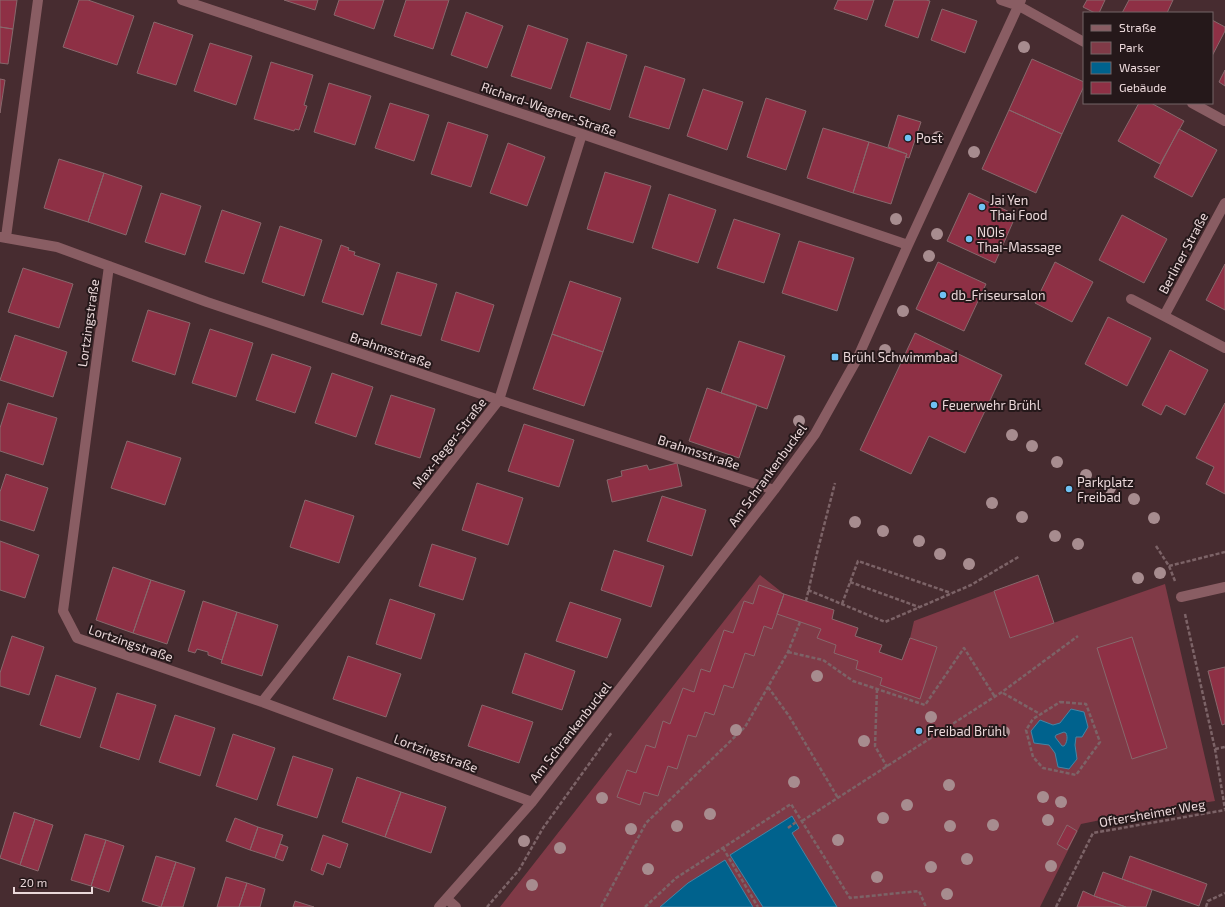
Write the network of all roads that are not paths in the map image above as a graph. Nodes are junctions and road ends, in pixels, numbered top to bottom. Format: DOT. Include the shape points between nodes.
graph roads {
  1 [pos="38,0"];
  2 [pos="182,0"];
  3 [pos="1001,0"];
  4 [pos="1020,3"];
  5 [pos="1083,41"];
  6 [pos="1194,104"];
  7 [pos="1225,121"];
  8 [pos="582,134"];
  9 [pos="1225,203"];
  10 [pos="3,237"];
  11 [pos="908,245"];
  12 [pos="108,266"];
  13 [pos="1131,299"];
  14 [pos="1164,316"];
  15 [pos="1225,348"];
  16 [pos="499,400"];
  17 [pos="774,490"];
  18 [pos="1225,587"];
  19 [pos="1181,597"];
  20 [pos="262,702"];
  21 [pos="532,802"];
  22 [pos="447,899"];
  23 [pos="439,907"];
  24 [pos="456,907"];
  1 -- 10 [label="street"];
  2 -- 8 [label="street, Richard-Wagner-Straße"];
  3 -- 4 [label="street"];
  4 -- 5 [label="street"];
  4 -- 11 [label="street, Am Schrankenbuckel"];
  6 -- 7 [label="street"];
  8 -- 11 [label="street, Richard-Wagner-Straße"];
  8 -- 16 [label="street, Max-Reger-Straße"];
  9 -- 14 [label="street, Berliner Straße"];
  10 -- 12 [label="street, Brahmsstraße" via="57,247"];
  11 -- 17 [label="street, Am Schrankenbuckel" via="857,359 815,434"];
  12 -- 16 [label="street, Brahmsstraße"];
  12 -- 20 [label="street, Lortzingstraße" via="62,611 78,638"];
  13 -- 14 [label="street, Berliner Straße"];
  14 -- 15 [label="street, Berliner Straße"];
  16 -- 17 [label="street, Brahmsstraße"];
  16 -- 20 [label="street, Max-Reger-Straße"];
  17 -- 21 [label="street, Am Schrankenbuckel"];
  18 -- 19 [label="street"];
  20 -- 21 [label="street, Lortzingstraße"];
  21 -- 22 [label="street, Am Schrankenbuckel"];
  22 -- 23 [label="street, Am Schrankenbuckel"];
  22 -- 24 [label="street"];
}
